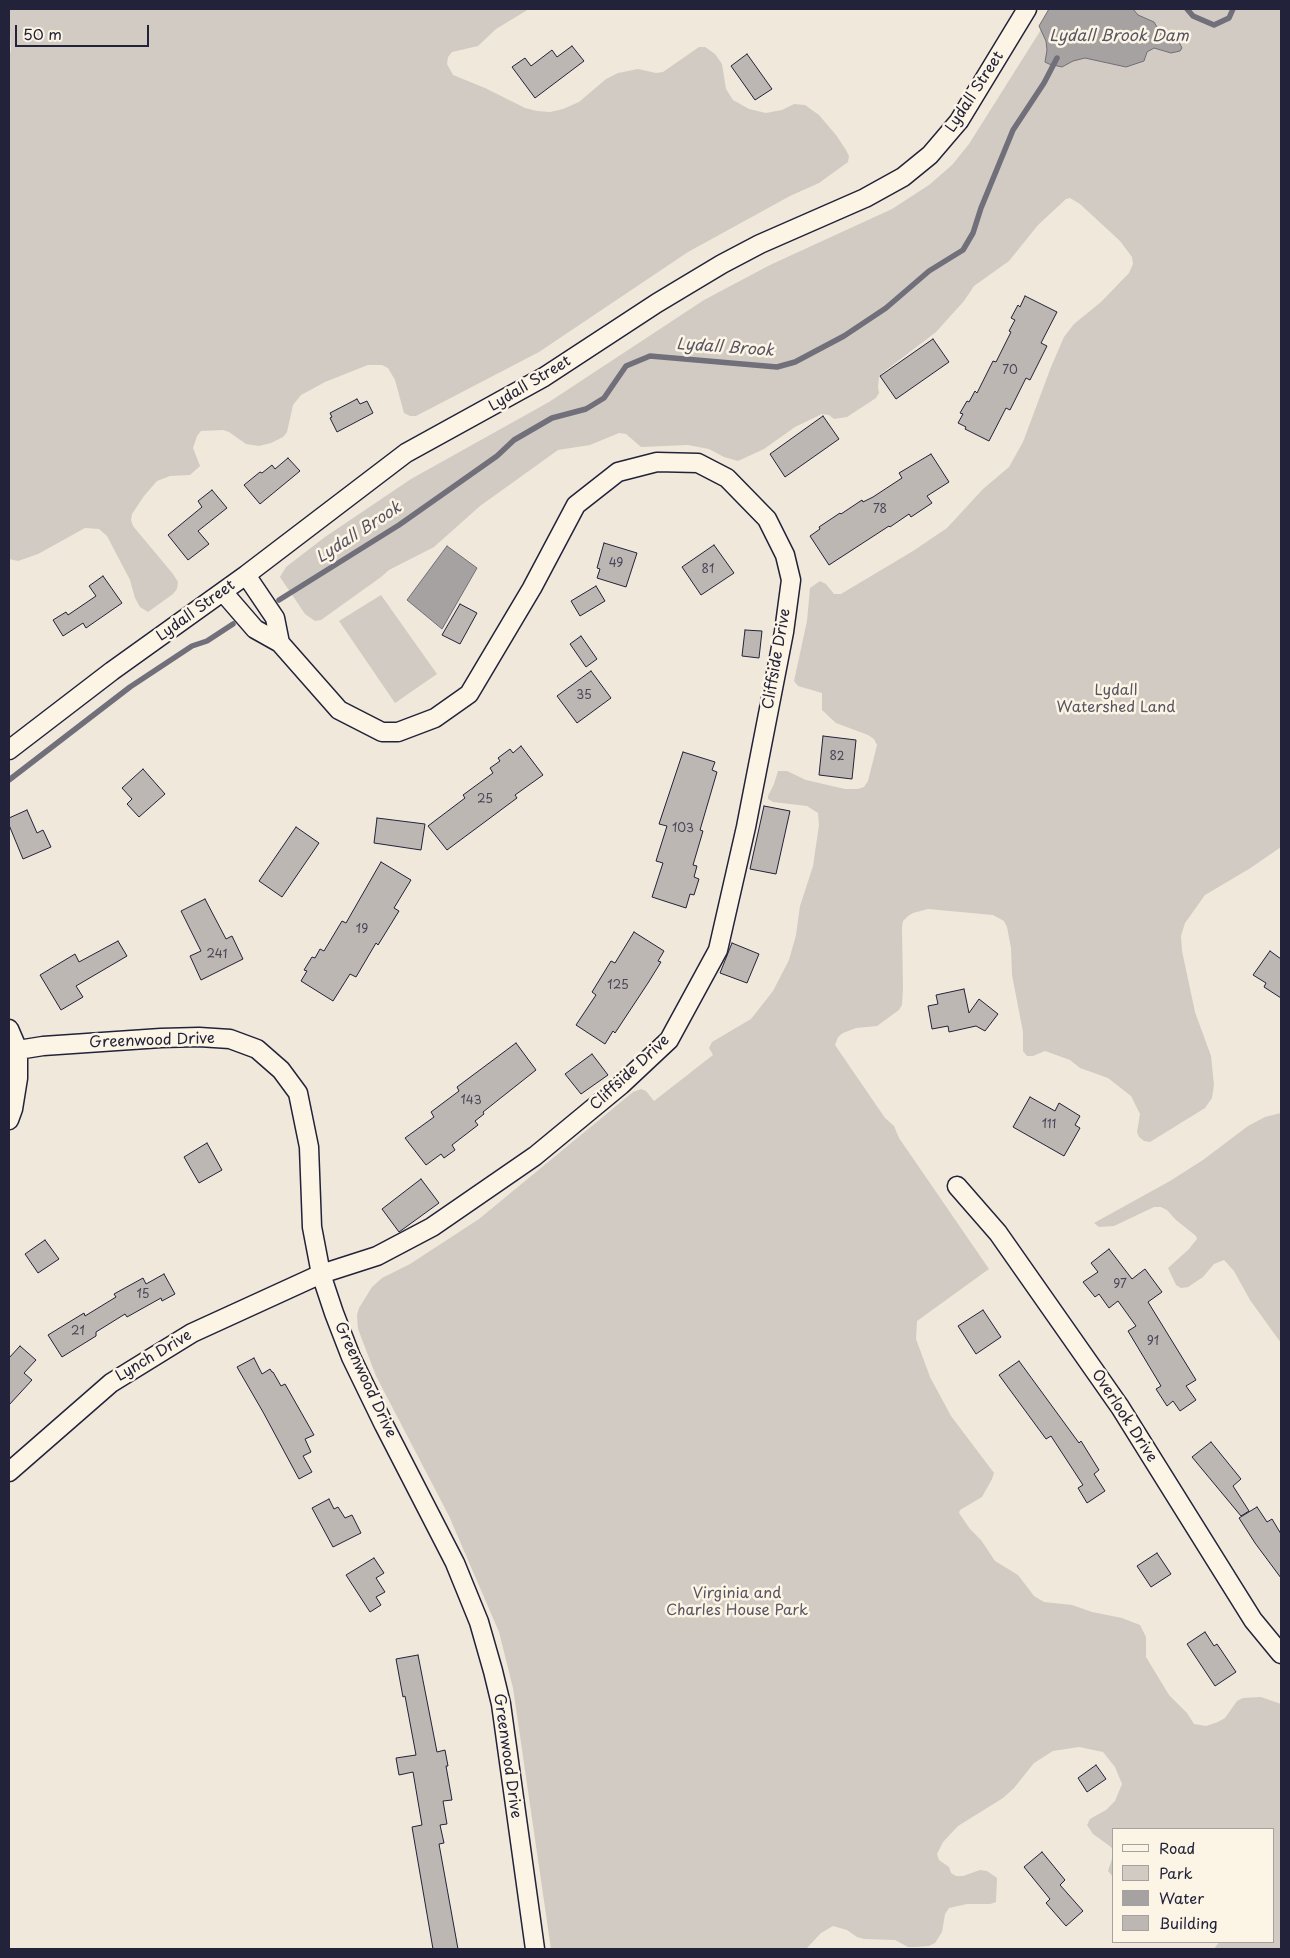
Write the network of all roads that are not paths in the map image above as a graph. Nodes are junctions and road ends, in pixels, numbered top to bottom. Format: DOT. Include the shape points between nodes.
graph roads {
  1 [pos="1027,9"];
  2 [pos="246,575"];
  3 [pos="223,592"];
  4 [pos="280,643"];
  5 [pos="9,750"];
  6 [pos="9,1029"];
  7 [pos="18,1050"];
  8 [pos="9,1120"];
  9 [pos="957,1186"];
  10 [pos="322,1274"];
  11 [pos="9,1472"];
  12 [pos="1281,1654"];
  13 [pos="535,1949"];
  1 -- 2 [label="street, Lydall Street" via="959,121 930,155 903,177 722,264 544,377 406,453"];
  2 -- 3 [label="street, Lydall Street"];
  2 -- 4 [label="street, Cliffside Drive" via="275,618"];
  3 -- 4 [label="street, Cliffside Drive" via="255,629"];
  3 -- 5 [label="street, Lydall Street"];
  4 -- 10 [label="street, Cliffside Drive" via="338,710 382,732 398,732 435,718 468,694 532,588 576,505 618,472 657,462 698,463 727,478 767,519 786,555 791,580 746,826 718,950 669,1040 621,1085 535,1156 432,1227 377,1256"];
  6 -- 7 [label="street"];
  7 -- 8 [label="street" via="18,1078"];
  7 -- 10 [label="street, Greenwood Drive" via="199,1037 230,1039 257,1049 280,1070 298,1093 309,1147 312,1227"];
  9 -- 12 [label="street, Overlook Drive" via="998,1233 1120,1407 1253,1620"];
  10 -- 11 [label="street, Lynch Drive" via="192,1333 111,1382"];
  10 -- 13 [label="street, Greenwood Drive" via="351,1356 455,1563 479,1622 500,1704"];
}
